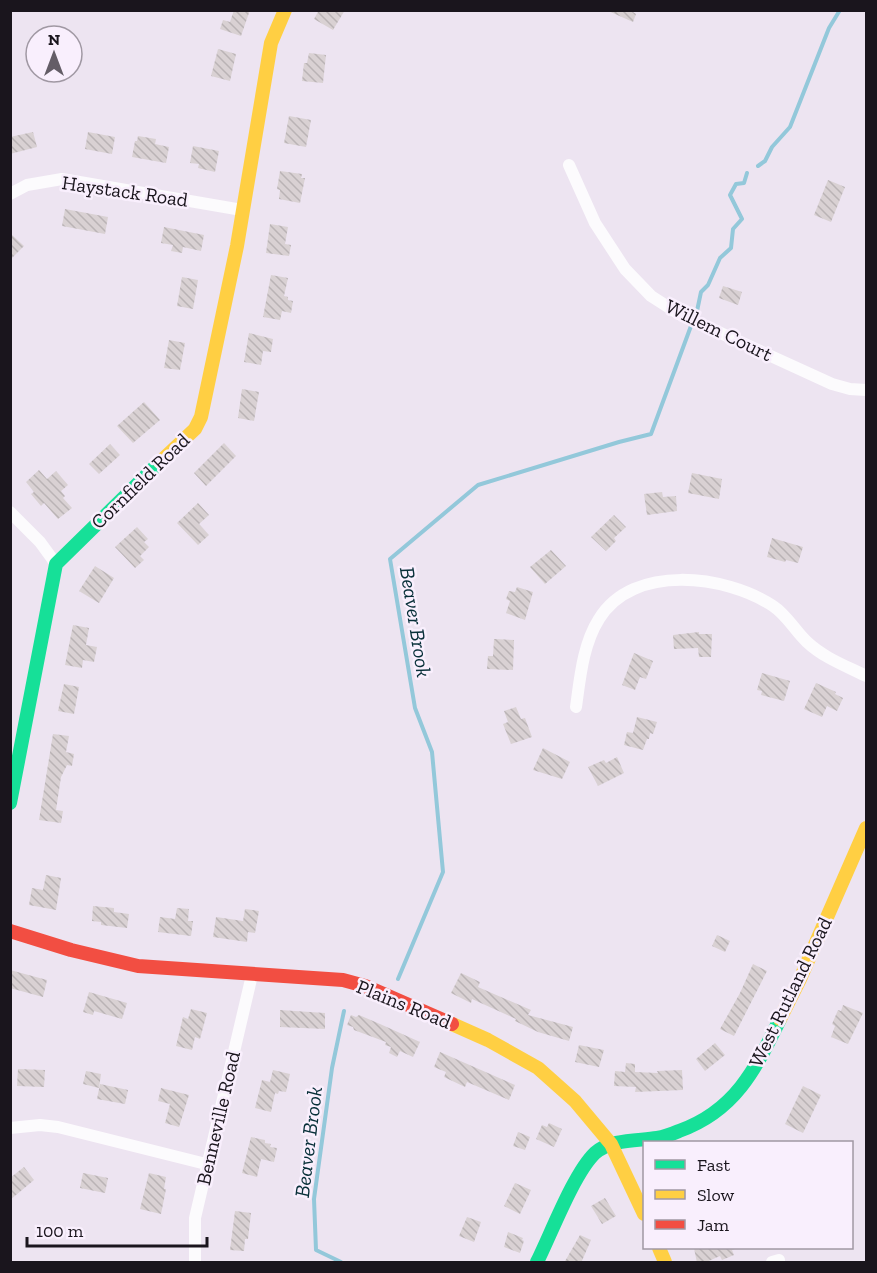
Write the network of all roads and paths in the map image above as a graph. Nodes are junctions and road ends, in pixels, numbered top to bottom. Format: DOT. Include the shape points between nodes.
graph roads {
  1 [pos="285,10"];
  2 [pos="569,165"];
  3 [pos="10,194"];
  4 [pos="242,210"];
  5 [pos="867,390"];
  6 [pos="10,512"];
  7 [pos="56,564"];
  8 [pos="867,676"];
  9 [pos="576,707"];
  10 [pos="10,803"];
  11 [pos="867,828"];
  12 [pos="10,932"];
  13 [pos="252,975"];
  14 [pos="10,1128"];
  15 [pos="611,1144"];
  16 [pos="207,1164"];
  17 [pos="643,1210"];
  18 [pos="659,1249"];
  19 [pos="195,1263"];
  20 [pos="537,1263"];
  21 [pos="666,1263"];
  1 -- 4 [label="street, Cornfield Road" via="271,43"];
  2 -- 5 [label="street, Willem Court" via="595,223 625,269 651,296 679,314 832,384"];
  3 -- 4 [label="street, Haystack Road" via="27,185 62,179"];
  4 -- 7 [label="street, Cornfield Road" via="207,394 195,429"];
  6 -- 7 [label="street"];
  7 -- 10 [label="street"];
  8 -- 9 [label="street" via="816,650 774,607 746,592 705,581 668,581 629,591 603,614 587,647"];
  11 -- 15 [label="street, West Rutland Road" via="800,979 743,1086 727,1104 693,1126 660,1138"];
  12 -- 13 [label="street, Plains Road" via="131,965"];
  13 -- 15 [label="street, Plains Road" via="343,980 365,986 488,1040 555,1082"];
  13 -- 16 [label="street, Benneville Road"];
  14 -- 16 [label="street" via="58,1127"];
  15 -- 17 [label="street, Plains Road"];
  15 -- 20 [label="street" via="596,1152 581,1171"];
  16 -- 19 [label="street, Benneville Road" via="195,1218"];
  18 -- 21 [label="street"];
}
